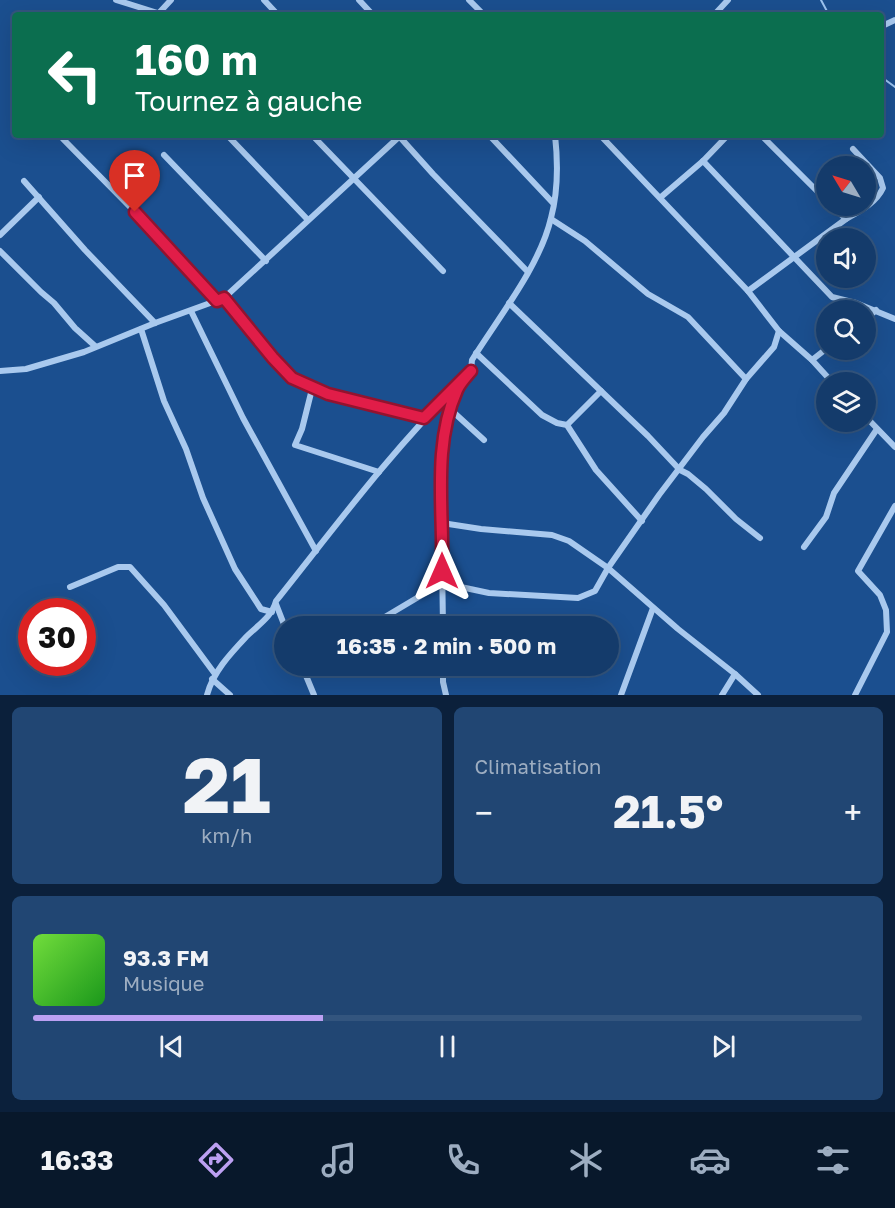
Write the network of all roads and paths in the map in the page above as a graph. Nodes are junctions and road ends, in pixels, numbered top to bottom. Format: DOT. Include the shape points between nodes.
graph roads {
  1 [pos="116,0"];
  2 [pos="171,0"];
  3 [pos="264,0"];
  4 [pos="359,0"];
  5 [pos="470,0"];
  6 [pos="728,0"];
  7 [pos="154,12"];
  8 [pos="162,12"];
  9 [pos="275,12"];
  10 [pos="371,12"];
  11 [pos="481,12"];
  12 [pos="717,12"];
  13 [pos="230,138"];
  14 [pos="315,138"];
  15 [pos="396,138"];
  16 [pos="402,138"];
  17 [pos="492,138"];
  18 [pos="555,138"];
  19 [pos="604,138"];
  20 [pos="725,138"];
  21 [pos="764,138"];
  22 [pos="63,139"];
  23 [pos="853,149"];
  24 [pos="164,155"];
  25 [pos="703,161"];
  26 [pos="354,178"];
  27 [pos="24,181"];
  28 [pos="816,190"];
  29 [pos="39,197"];
  30 [pos="661,197"];
  31 [pos="553,202"];
  32 [pos="843,216"];
  33 [pos="551,219"];
  34 [pos="846,219"];
  35 [pos="308,220"];
  36 [pos="0,235"];
  37 [pos="0,251"];
  38 [pos="795,256"];
  39 [pos="266,261"];
  40 [pos="442,271"];
  41 [pos="528,272"];
  42 [pos="748,291"];
  43 [pos="221,300"];
  44 [pos="835,300"];
  45 [pos="509,303"];
  46 [pos="191,310"];
  47 [pos="876,310"];
  48 [pos="895,319"];
  49 [pos="155,323"];
  50 [pos="141,329"];
  51 [pos="780,331"];
  52 [pos="95,346"];
  53 [pos="477,353"];
  54 [pos="816,357"];
  55 [pos="812,360"];
  56 [pos="0,370"];
  57 [pos="471,371"];
  58 [pos="823,372"];
  59 [pos="746,379"];
  60 [pos="312,389"];
  61 [pos="601,390"];
  62 [pos="450,409"];
  63 [pos="424,418"];
  64 [pos="567,425"];
  65 [pos="877,429"];
  66 [pos="484,440"];
  67 [pos="895,447"];
  68 [pos="680,470"];
  69 [pos="379,472"];
  70 [pos="895,506"];
  71 [pos="642,521"];
  72 [pos="442,522"];
  73 [pos="760,538"];
  74 [pos="804,547"];
  75 [pos="316,551"];
  76 [pos="608,568"];
  77 [pos="442,583"];
  78 [pos="70,588"];
  79 [pos="276,601"];
  80 [pos="653,608"];
  81 [pos="272,612"];
  82 [pos="281,616"];
  83 [pos="386,616"];
  84 [pos="443,616"];
  85 [pos="735,674"];
  86 [pos="214,676"];
  87 [pos="306,676"];
  88 [pos="443,676"];
  89 [pos="207,695"];
  90 [pos="230,695"];
  91 [pos="314,695"];
  92 [pos="446,695"];
  93 [pos="621,695"];
  94 [pos="722,695"];
  95 [pos="758,695"];
  96 [pos="855,695"];
  1 -- 7 [label="street"];
  2 -- 8 [label="street"];
  3 -- 9 [label="street"];
  4 -- 10 [label="street"];
  5 -- 11 [label="street"];
  6 -- 12 [label="street"];
  13 -- 35 [label="street"];
  14 -- 26 [label="street"];
  15 -- 26 [label="street"];
  16 -- 41 [label="street"];
  17 -- 31 [label="street"];
  18 -- 31 [label="street"];
  19 -- 30 [label="street"];
  20 -- 25 [label="street"];
  21 -- 28 [label="street"];
  22 -- 43 [label="street"];
  23 -- 34 [label="street" via="880,178 883,188 866,207"];
  24 -- 39 [label="street"];
  25 -- 30 [label="street"];
  25 -- 38 [label="street"];
  26 -- 35 [label="street"];
  26 -- 40 [label="street"];
  27 -- 29 [label="street"];
  29 -- 36 [label="street"];
  29 -- 49 [label="street"];
  30 -- 42 [label="street"];
  31 -- 33 [label="street"];
  32 -- 34 [label="street"];
  33 -- 41 [label="street"];
  33 -- 59 [label="street" via="585,241 648,294 688,317"];
  34 -- 38 [label="street"];
  35 -- 39 [label="street"];
  37 -- 52 [label="street"];
  38 -- 42 [label="street"];
  38 -- 44 [label="street"];
  39 -- 43 [label="street"];
  41 -- 45 [label="street"];
  42 -- 51 [label="street"];
  43 -- 46 [label="street"];
  43 -- 60 [label="street" via="280,368"];
  45 -- 53 [label="street"];
  45 -- 61 [label="street"];
  46 -- 49 [label="street"];
  46 -- 75 [label="street" via="243,418"];
  47 -- 48 [label="street"];
  49 -- 50 [label="street"];
  50 -- 52 [label="street"];
  50 -- 81 [label="street" via="170,419 235,569 261,609"];
  51 -- 55 [label="street"];
  51 -- 59 [label="street" via="774,347"];
  52 -- 56 [label="street" via="26,369"];
  53 -- 57 [label="street"];
  53 -- 64 [label="street" via="542,414"];
  54 -- 55 [label="street"];
  55 -- 58 [label="street"];
  57 -- 62 [label="street" via="457,387"];
  57 -- 63 [label="street"];
  59 -- 68 [label="street"];
  60 -- 63 [label="street"];
  60 -- 69 [label="street" via="295,445"];
  61 -- 64 [label="street"];
  61 -- 68 [label="street"];
  62 -- 66 [label="street"];
  62 -- 72 [label="street" via="442,461"];
  63 -- 69 [label="street"];
  64 -- 71 [label="street" via="596,470"];
  65 -- 67 [label="street"];
  65 -- 74 [label="street"];
  68 -- 71 [label="street"];
  68 -- 73 [label="street"];
  69 -- 75 [label="street"];
  70 -- 96 [label="street" via="858,571 880,595 886,610 887,632"];
  71 -- 76 [label="street"];
  72 -- 76 [label="street" via="552,535 569,541"];
  72 -- 77 [label="street"];
  75 -- 79 [label="street"];
  76 -- 77 [label="street" via="595,591 578,598 489,593"];
  76 -- 80 [label="street"];
  77 -- 83 [label="street"];
  77 -- 84 [label="street"];
  78 -- 86 [label="street" via="118,567 130,567 164,605"];
  79 -- 81 [label="street"];
  79 -- 82 [label="street"];
  80 -- 85 [label="street"];
  80 -- 93 [label="street"];
  81 -- 86 [label="street"];
  85 -- 94 [label="street"];
  85 -- 95 [label="street"];
  86 -- 89 [label="street"];
  86 -- 90 [label="street"];
  87 -- 91 [label="street"];
  88 -- 92 [label="street"];
}
